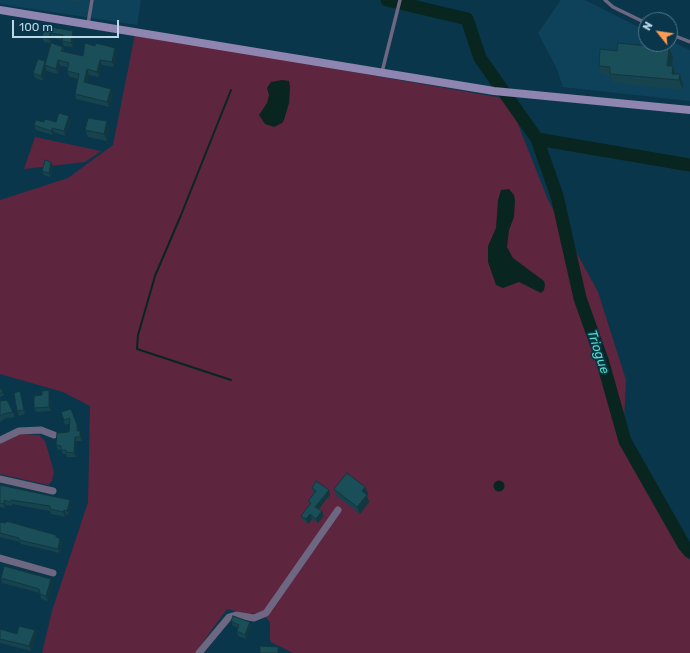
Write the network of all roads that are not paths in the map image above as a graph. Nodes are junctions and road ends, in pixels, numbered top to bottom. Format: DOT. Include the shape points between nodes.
graph roads {
  1 [pos="92,0"];
  2 [pos="400,0"];
  3 [pos="605,0"];
  4 [pos="0,10"];
  5 [pos="638,20"];
  6 [pos="88,25"];
  7 [pos="678,37"];
  8 [pos="690,42"];
  9 [pos="382,73"];
  10 [pos="690,110"];
  11 [pos="54,436"];
  12 [pos="0,440"];
  13 [pos="0,479"];
  14 [pos="53,491"];
  15 [pos="338,510"];
  16 [pos="0,558"];
  17 [pos="53,573"];
  18 [pos="199,653"];
  1 -- 6 [label="lane"];
  2 -- 9 [label="lane"];
  3 -- 5 [label="lane"];
  4 -- 6 [label="main road"];
  6 -- 9 [label="main road"];
  7 -- 8 [label="lane"];
  9 -- 10 [label="main road" via="494,91"];
  11 -- 12 [label="street" via="41,430 19,432"];
  13 -- 14 [label="street"];
  15 -- 18 [label="street" via="266,613 254,618 236,615 229,617"];
  16 -- 17 [label="street"];
}
